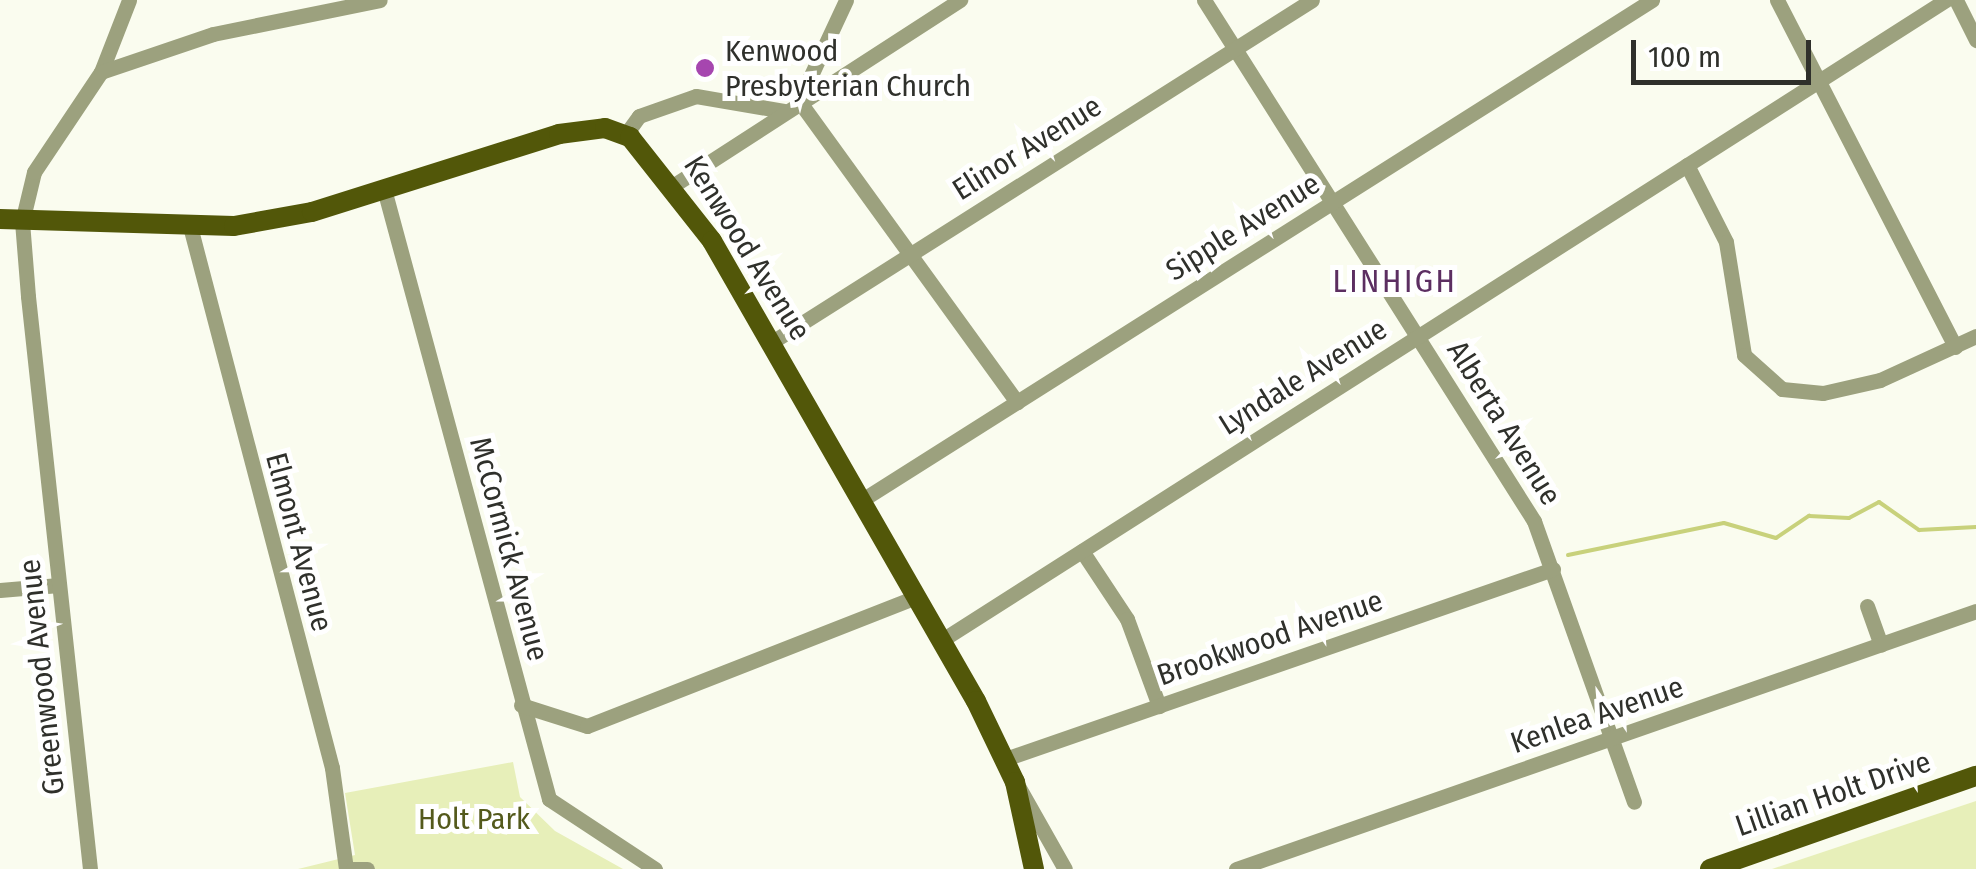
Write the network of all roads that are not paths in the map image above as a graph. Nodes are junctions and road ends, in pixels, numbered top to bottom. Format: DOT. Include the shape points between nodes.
graph roads {
  1 [pos="128,0"];
  2 [pos="380,0"];
  3 [pos="846,0"];
  4 [pos="960,0"];
  5 [pos="1204,0"];
  6 [pos="1312,0"];
  7 [pos="1652,0"];
  8 [pos="1776,0"];
  9 [pos="1946,0"];
  10 [pos="1956,0"];
  11 [pos="1976,40"];
  12 [pos="1235,49"];
  13 [pos="101,72"];
  14 [pos="1821,80"];
  15 [pos="799,101"];
  16 [pos="784,112"];
  17 [pos="626,134"];
  18 [pos="1687,165"];
  19 [pos="674,186"];
  20 [pos="384,190"];
  21 [pos="1333,204"];
  22 [pos="0,218"];
  23 [pos="22,222"];
  24 [pos="191,230"];
  25 [pos="911,254"];
  26 [pos="1418,336"];
  27 [pos="1976,336"];
  28 [pos="772,342"];
  29 [pos="1955,347"];
  30 [pos="1018,402"];
  31 [pos="862,500"];
  32 [pos="1082,550"];
  33 [pos="1553,570"];
  34 [pos="59,585"];
  35 [pos="0,590"];
  36 [pos="917,597"];
  37 [pos="1868,606"];
  38 [pos="1976,611"];
  39 [pos="942,640"];
  40 [pos="1881,645"];
  41 [pos="521,705"];
  42 [pos="1159,706"];
  43 [pos="1612,740"];
  44 [pos="1005,758"];
  45 [pos="1976,776"];
  46 [pos="1015,782"];
  47 [pos="1634,802"];
  48 [pos="90,869"];
  49 [pos="349,869"];
  50 [pos="367,869"];
  51 [pos="655,869"];
  52 [pos="1034,869"];
  53 [pos="1065,869"];
  54 [pos="1236,869"];
  55 [pos="1710,869"];
  1 -- 13 [label="street, Greenwood Avenue"];
  2 -- 13 [label="street" via="213,34"];
  3 -- 15 [label="street"];
  4 -- 15 [label="street"];
  5 -- 12 [label="street, Alberta Avenue"];
  6 -- 12 [label="street, Elinor Avenue"];
  7 -- 21 [label="street, Sipple Avenue"];
  8 -- 14 [label="street"];
  9 -- 14 [label="street, Lyndale Avenue"];
  10 -- 11 [label="street"];
  12 -- 21 [label="street, Alberta Avenue"];
  12 -- 25 [label="street, Elinor Avenue"];
  13 -- 23 [label="street, Greenwood Avenue" via="40,158"];
  14 -- 18 [label="street, Lyndale Avenue"];
  14 -- 29 [label="street"];
  15 -- 16 [label="street"];
  15 -- 25 [label="street"];
  16 -- 17 [label="street" via="696,96 639,116"];
  16 -- 19 [label="street"];
  17 -- 19 [label="main road, Kenwood Avenue"];
  17 -- 20 [label="main road" via="559,134"];
  18 -- 26 [label="street, Lyndale Avenue"];
  18 -- 29 [label="street" via="1726,242 1744,355 1770,382 1806,394 1849,388"];
  19 -- 28 [label="main road, Kenwood Avenue"];
  20 -- 24 [label="main road" via="312,212"];
  20 -- 41 [label="street, McCormick Avenue"];
  21 -- 26 [label="street, Alberta Avenue"];
  21 -- 30 [label="street, Sipple Avenue"];
  22 -- 23 [label="main road"];
  23 -- 24 [label="main road"];
  23 -- 34 [label="street, Greenwood Avenue"];
  24 -- 49 [label="street, Elmont Avenue" via="332,768"];
  25 -- 28 [label="street, Elinor Avenue"];
  25 -- 30 [label="street"];
  26 -- 32 [label="street, Lyndale Avenue"];
  26 -- 33 [label="street, Alberta Avenue" via="1534,521"];
  27 -- 29 [label="street"];
  28 -- 31 [label="main road, Kenwood Avenue"];
  30 -- 31 [label="street, Sipple Avenue"];
  31 -- 36 [label="main road, Kenwood Avenue"];
  32 -- 39 [label="street, Lyndale Avenue"];
  32 -- 42 [label="street" via="1126,619"];
  33 -- 42 [label="street, Brookwood Avenue"];
  33 -- 43 [label="street, Alberta Avenue"];
  34 -- 35 [label="street"];
  34 -- 48 [label="street, Greenwood Avenue"];
  36 -- 39 [label="main road, Kenwood Avenue"];
  36 -- 41 [label="street" via="587,726"];
  37 -- 40 [label="street"];
  38 -- 40 [label="street, Kenlea Avenue"];
  39 -- 44 [label="main road, Kenwood Avenue"];
  40 -- 43 [label="street, Kenlea Avenue"];
  41 -- 51 [label="street, McCormick Avenue" via="555,807"];
  42 -- 44 [label="street, Brookwood Avenue"];
  43 -- 47 [label="street, Alberta Avenue"];
  43 -- 54 [label="street, Kenlea Avenue"];
  44 -- 46 [label="main road, Kenwood Avenue"];
  45 -- 55 [label="main road, Lillian Holt Drive"];
  46 -- 52 [label="main road, Kenwood Avenue"];
  46 -- 53 [label="street"];
  49 -- 50 [label="street"];
}
